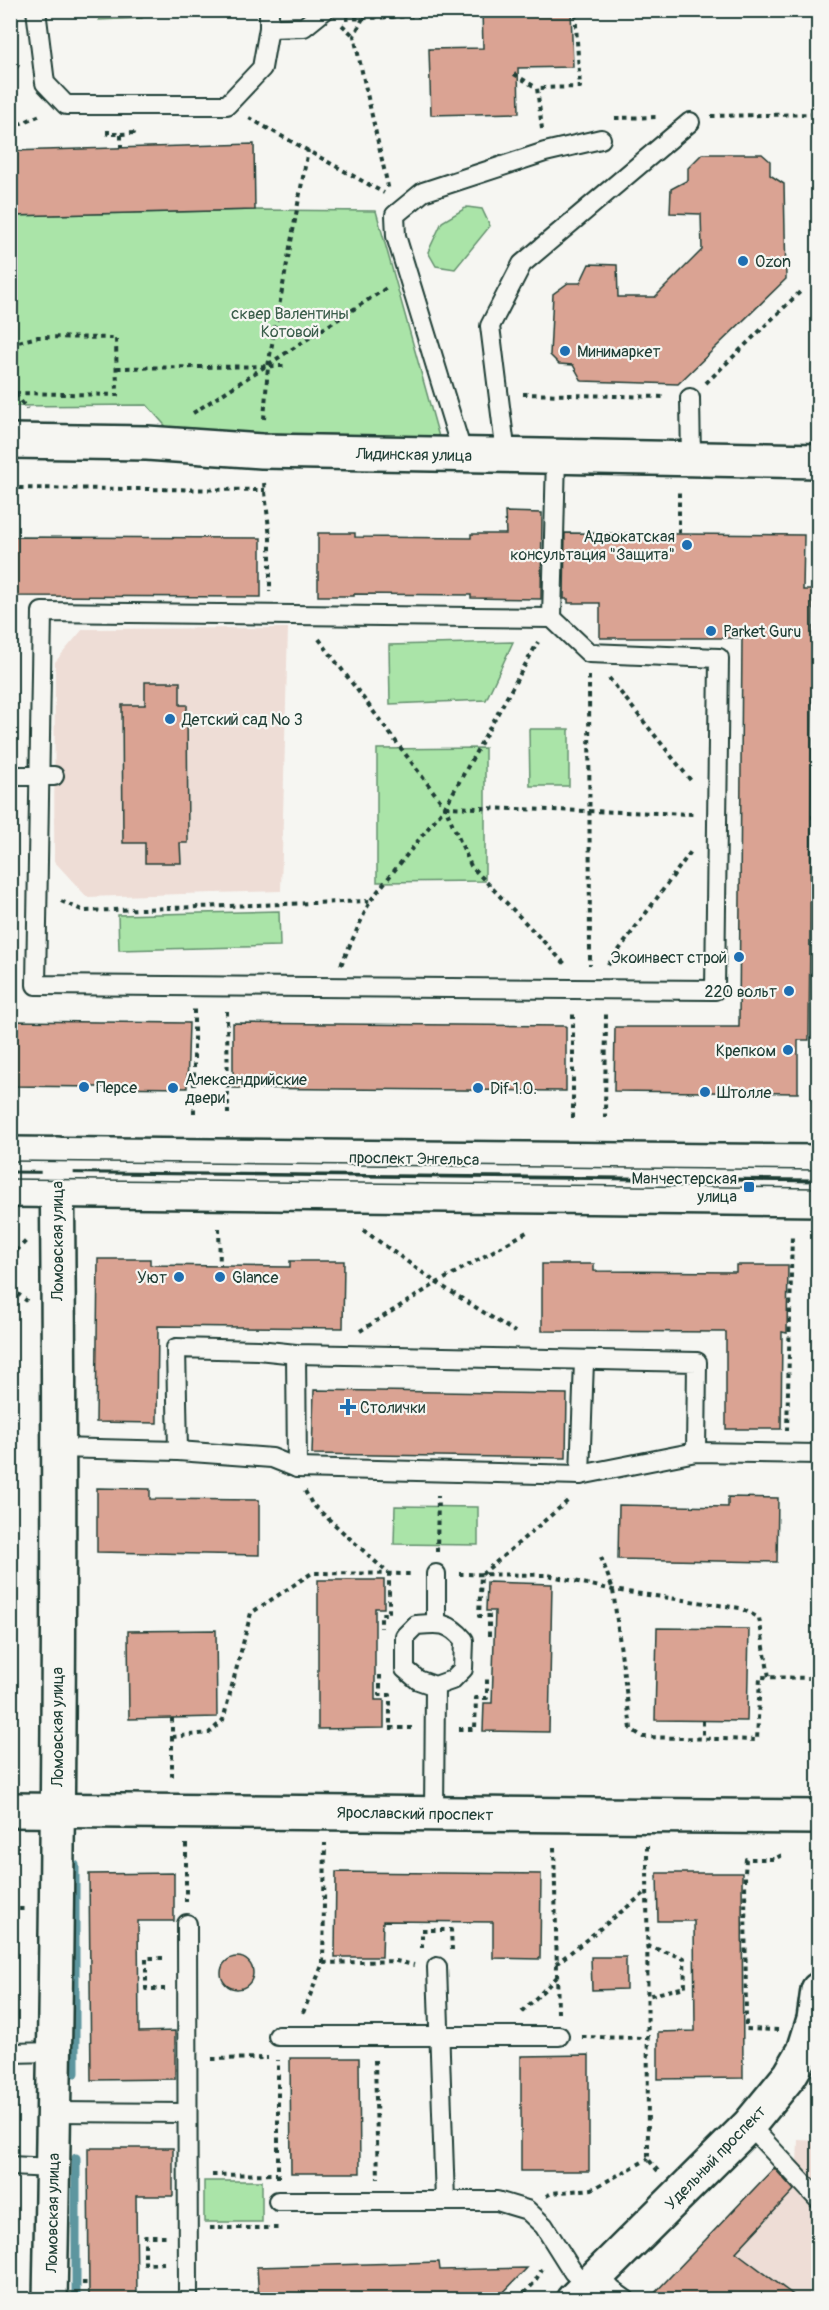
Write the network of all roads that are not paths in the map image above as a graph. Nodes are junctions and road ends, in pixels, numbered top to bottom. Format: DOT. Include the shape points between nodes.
graph roads {
  1 [pos="36,10"];
  2 [pos="330,15"];
  3 [pos="269,20"];
  4 [pos="690,122"];
  5 [pos="601,139"];
  6 [pos="690,398"];
  7 [pos="10,441"];
  8 [pos="463,455"];
  9 [pos="506,455"];
  10 [pos="556,456"];
  11 [pos="691,459"];
  12 [pos="819,461"];
  13 [pos="552,618"];
  14 [pos="10,776"];
  15 [pos="47,776"];
  16 [pos="10,1154"];
  17 [pos="57,1154"];
  18 [pos="819,1162"];
  19 [pos="10,1190"];
  20 [pos="57,1191"];
  21 [pos="819,1199"];
  22 [pos="296,1354"];
  23 [pos="584,1361"];
  24 [pos="57,1448"];
  25 [pos="178,1451"];
  26 [pos="696,1452"];
  27 [pos="819,1454"];
  28 [pos="297,1468"];
  29 [pos="580,1475"];
  30 [pos="436,1574"];
  31 [pos="436,1623"];
  32 [pos="435,1686"];
  33 [pos="10,1810"];
  34 [pos="57,1810"];
  35 [pos="434,1813"];
  36 [pos="819,1817"];
  37 [pos="187,1924"];
  38 [pos="430,1967"];
  39 [pos="819,1990"];
  40 [pos="278,2036"];
  41 [pos="559,2036"];
  42 [pos="440,2037"];
  43 [pos="56,2052"];
  44 [pos="10,2053"];
  45 [pos="54,2112"];
  46 [pos="187,2113"];
  47 [pos="749,2126"];
  48 [pos="10,2166"];
  49 [pos="53,2168"];
  50 [pos="819,2199"];
  51 [pos="445,2200"];
  52 [pos="278,2201"];
  53 [pos="586,2287"];
  54 [pos="50,2300"];
  55 [pos="188,2300"];
  56 [pos="626,2300"];
  1 -- 3 [label="lane" via="45,83 66,105 226,105 262,68"];
  2 -- 3 [label="lane" via="304,27"];
  4 -- 9 [label="lane" via="522,264 490,326"];
  5 -- 8 [label="lane" via="545,152 423,192 395,214 396,236"];
  6 -- 11 [label="lane"];
  7 -- 8 [label="street, Лидинская улица"];
  8 -- 9 [label="street, Лидинская улица"];
  9 -- 10 [label="street, Лидинская улица"];
  10 -- 11 [label="street, Лидинская улица"];
  10 -- 13 [label="lane"];
  11 -- 12 [label="street, Лидинская улица"];
  13 -- 15 [label="lane" via="42,612"];
  13 -- 15 [label="lane" via="589,653 719,658 715,990 36,985"];
  14 -- 15 [label="lane"];
  16 -- 17 [label="street, проспект Энгельса"];
  17 -- 18 [label="street, проспект Энгельса"];
  17 -- 20 [label="street, Ломовская улица"];
  19 -- 20 [label="street"];
  20 -- 21 [label="street"];
  20 -- 24 [label="street, Ломовская улица"];
  22 -- 23 [label="lane"];
  22 -- 25 [label="lane" via="176,1348"];
  22 -- 28 [label="lane"];
  23 -- 26 [label="lane" via="697,1362"];
  23 -- 29 [label="lane"];
  24 -- 25 [label="lane"];
  24 -- 34 [label="street, Ломовская улица"];
  25 -- 28 [label="lane" via="272,1458"];
  26 -- 27 [label="lane"];
  26 -- 29 [label="lane"];
  28 -- 29 [label="lane"];
  30 -- 31 [label="lane"];
  31 -- 32 [label="lane" via="454,1629 464,1640 464,1669 452,1680"];
  31 -- 32 [label="lane" via="416,1625 405,1636 405,1669 418,1680"];
  32 -- 35 [label="lane"];
  33 -- 34 [label="street, Ярославский проспект"];
  34 -- 35 [label="street, Ярославский проспект"];
  34 -- 43 [label="street, Ломовская улица"];
  35 -- 36 [label="street, Ярославский проспект"];
  37 -- 46 [label="lane"];
  38 -- 42 [label="lane"];
  39 -- 47 [label="street, Удельный проспект" via="804,2051"];
  40 -- 42 [label="lane"];
  41 -- 42 [label="lane"];
  42 -- 51 [label="lane"];
  43 -- 44 [label="lane"];
  43 -- 45 [label="street, Ломовская улица"];
  45 -- 46 [label="lane"];
  45 -- 49 [label="street, Ломовская улица"];
  46 -- 55 [label="lane"];
  47 -- 50 [label="lane"];
  47 -- 53 [label="street, Удельный проспект"];
  48 -- 49 [label="lane"];
  49 -- 54 [label="street, Ломовская улица"];
  51 -- 52 [label="lane"];
  51 -- 53 [label="lane" via="497,2201 527,2210 544,2226"];
  53 -- 56 [label="lane" via="612,2290"];
}
